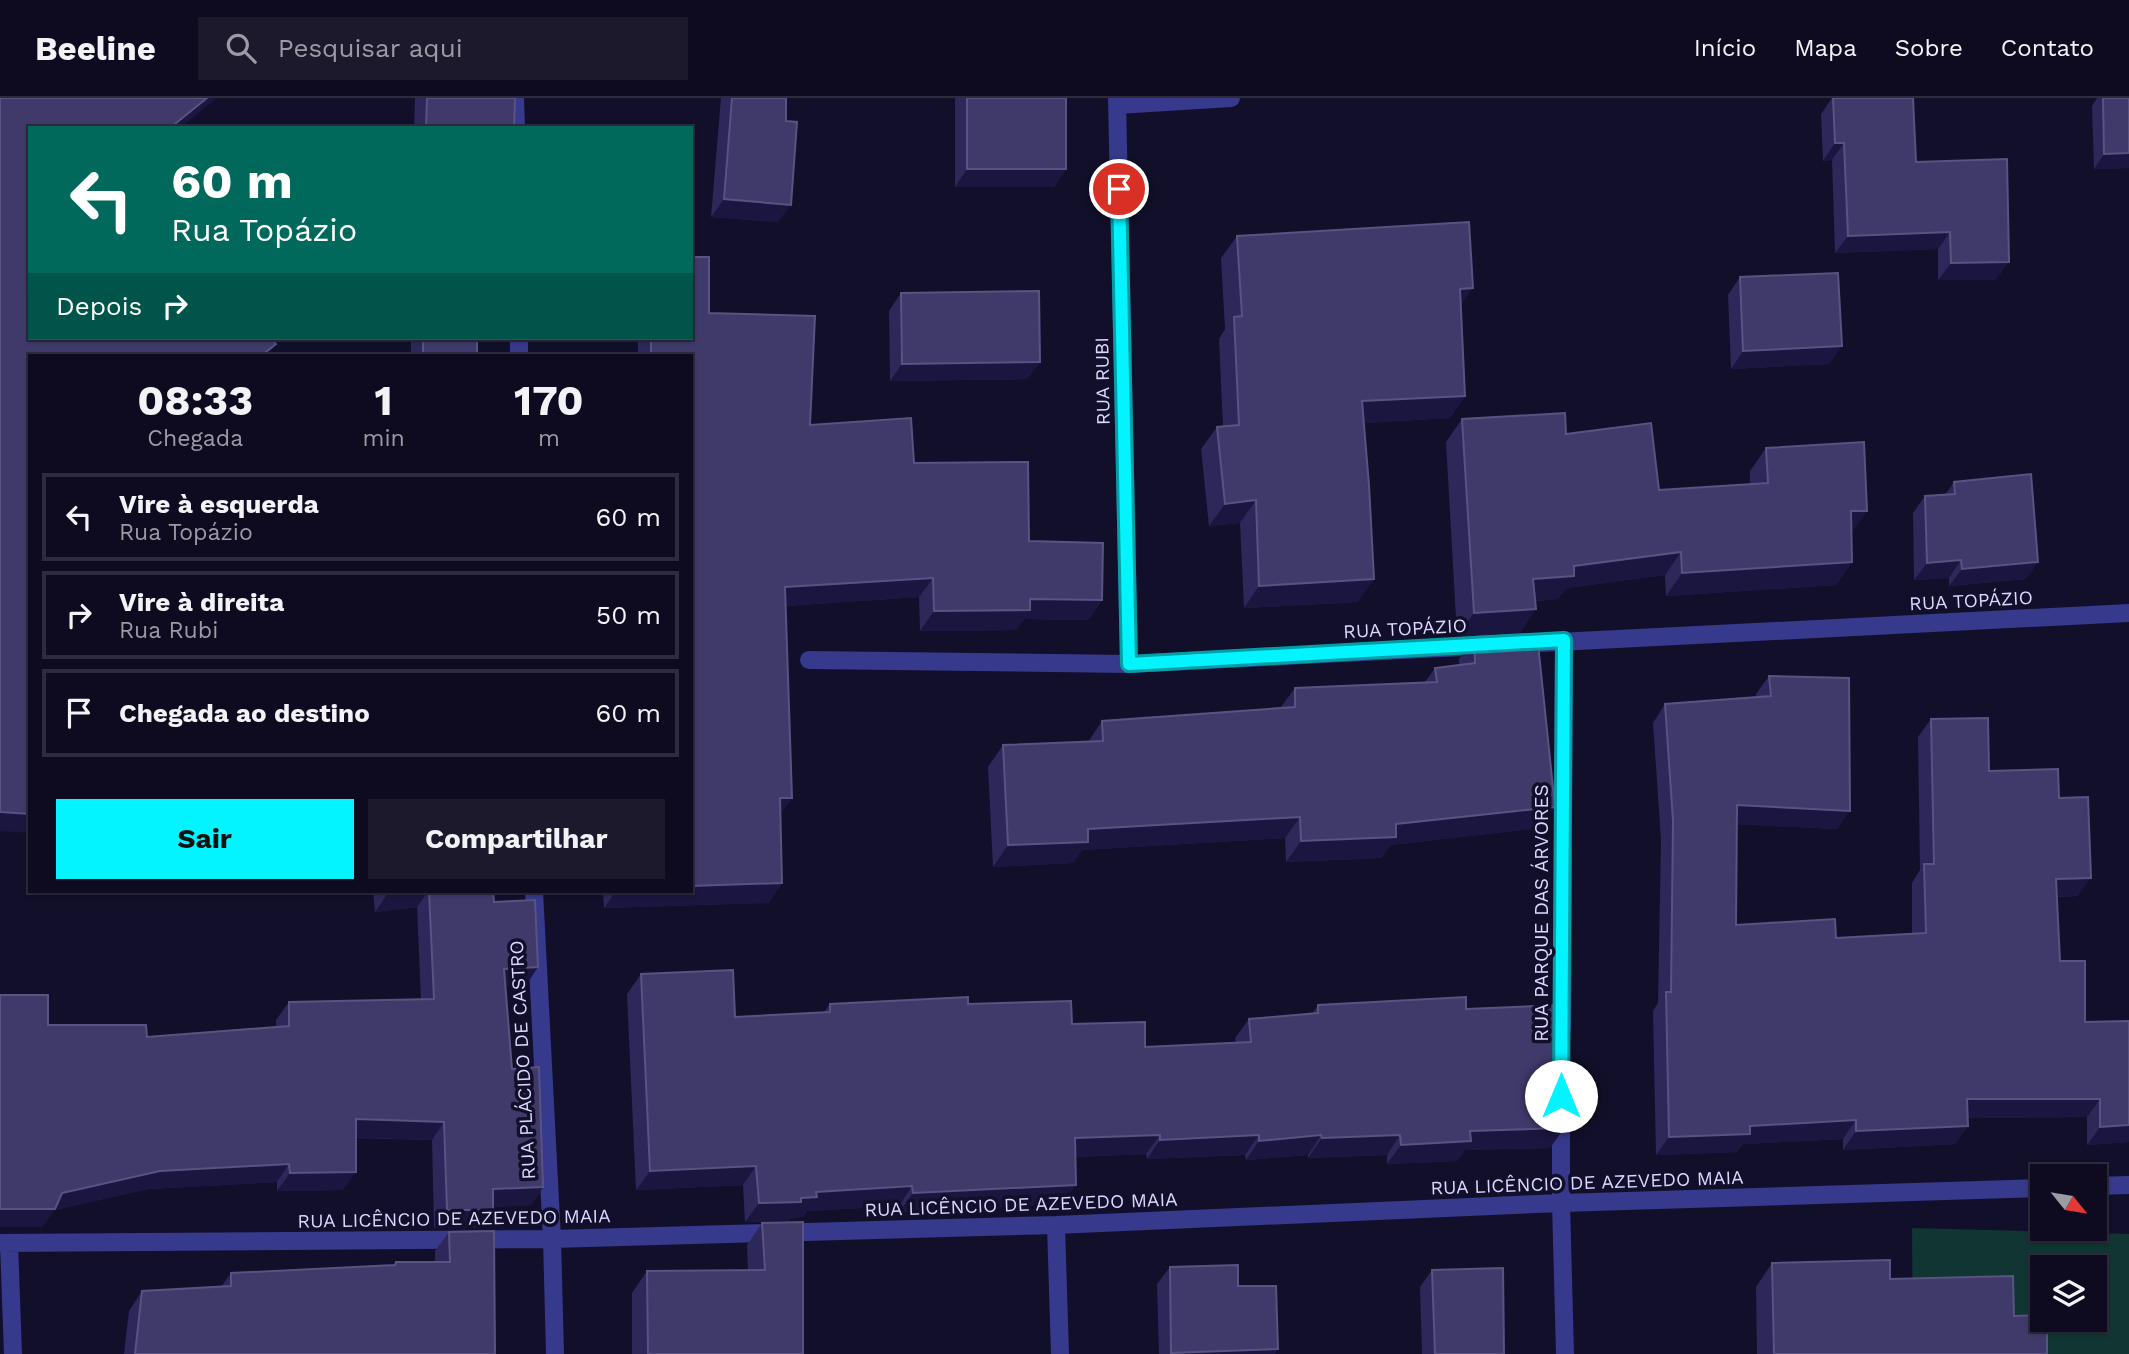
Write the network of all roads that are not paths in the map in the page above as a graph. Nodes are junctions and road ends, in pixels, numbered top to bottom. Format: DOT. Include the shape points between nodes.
graph roads {
  1 [pos="515,98"];
  2 [pos="1231,98"];
  3 [pos="1117,102"];
  4 [pos="516,126"];
  5 [pos="2129,613"];
  6 [pos="1564,640"];
  7 [pos="809,660"];
  8 [pos="1129,664"];
  9 [pos="534,893"];
  10 [pos="1562,1052"];
  11 [pos="1561,1093"];
  12 [pos="2129,1185"];
  13 [pos="2107,1186"];
  14 [pos="2030,1188"];
  15 [pos="1561,1203"];
  16 [pos="1056,1225"];
  17 [pos="552,1238"];
  18 [pos="4,1243"];
  19 [pos="13,1354"];
  20 [pos="555,1354"];
  21 [pos="1060,1354"];
  22 [pos="1565,1354"];
  1 -- 4 [label="street"];
  2 -- 3 [label="street"];
  3 -- 8 [label="street, RUA RUBI"];
  5 -- 6 [label="street, RUA TOPÁZIO"];
  6 -- 8 [label="street, RUA TOPÁZIO"];
  6 -- 10 [label="street, RUA PARQUE DAS ÁRVORES"];
  7 -- 8 [label="street, RUA TOPÁZIO"];
  9 -- 17 [label="street, RUA PLÁCIDO DE CASTRO"];
  11 -- 15 [label="street"];
  12 -- 13 [label="street"];
  14 -- 15 [label="street, RUA LICÊNCIO DE AZEVEDO MAIA"];
  15 -- 16 [label="street, RUA LICÊNCIO DE AZEVEDO MAIA"];
  15 -- 22 [label="street"];
  16 -- 17 [label="street, RUA LICÊNCIO DE AZEVEDO MAIA"];
  16 -- 21 [label="street"];
  17 -- 18 [label="street, RUA LICÊNCIO DE AZEVEDO MAIA"];
  17 -- 20 [label="street, RUA PLÁCIDO DE CASTRO"];
  18 -- 19 [label="street"];
}
